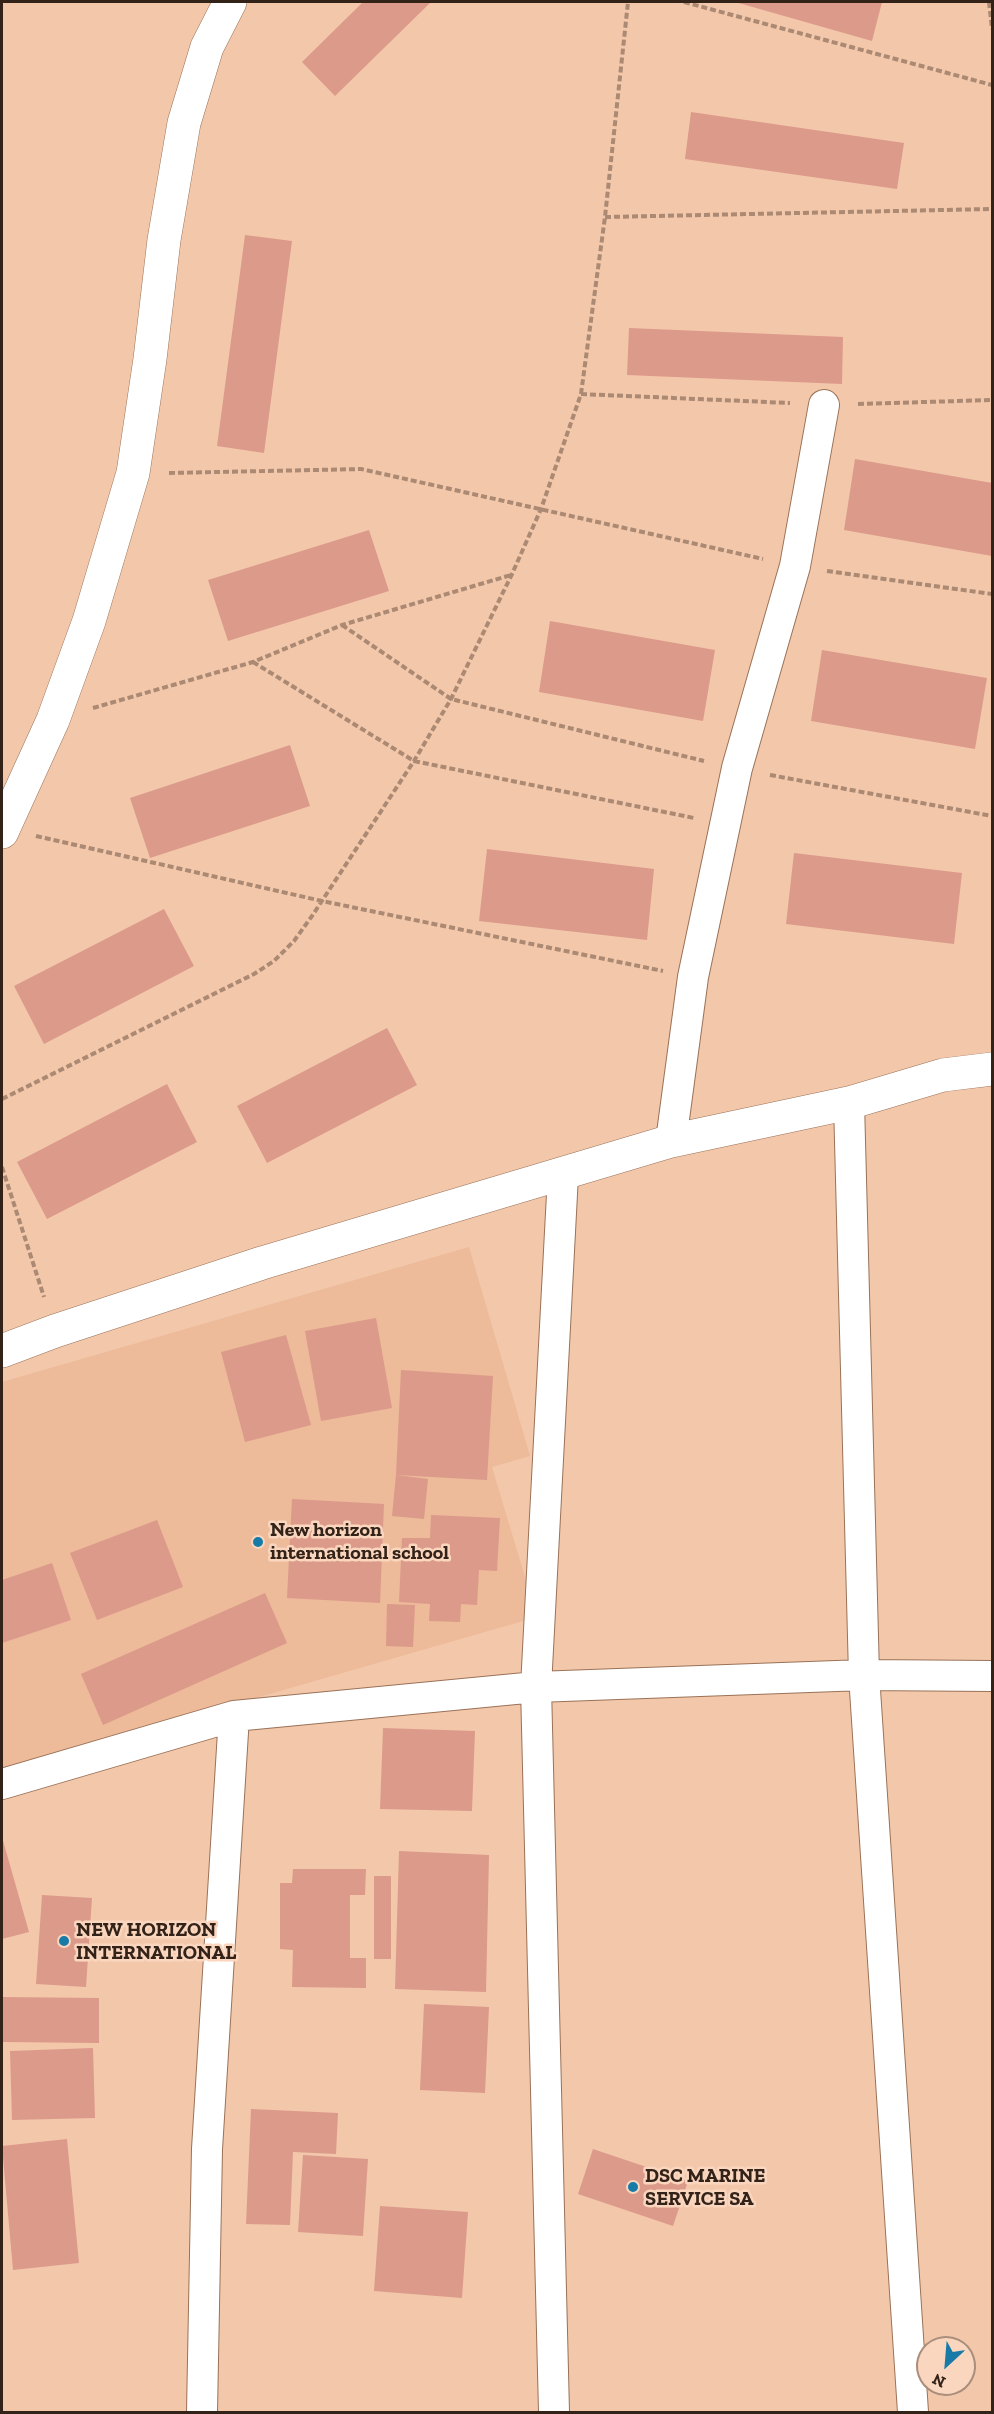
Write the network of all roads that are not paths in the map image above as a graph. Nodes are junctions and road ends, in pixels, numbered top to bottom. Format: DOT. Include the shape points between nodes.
graph roads {
  1 [pos="230,2"];
  2 [pos="824,405"];
  3 [pos="2,831"];
  4 [pos="993,1069"];
  5 [pos="849,1103"];
  6 [pos="671,1141"];
  7 [pos="563,1175"];
  8 [pos="2,1351"];
  9 [pos="864,1675"];
  10 [pos="993,1676"];
  11 [pos="536,1687"];
  12 [pos="234,1716"];
  13 [pos="2,1784"];
  14 [pos="202,2412"];
  15 [pos="554,2412"];
  16 [pos="913,2412"];
  1 -- 3 [label="street" via="207,47 184,123 133,473 89,621 53,720"];
  2 -- 6 [label="street" via="795,566 724,824 693,977"];
  4 -- 5 [label="street" via="943,1075"];
  5 -- 6 [label="street"];
  5 -- 9 [label="street"];
  6 -- 7 [label="street"];
  7 -- 8 [label="street" via="262,1263"];
  7 -- 11 [label="street"];
  9 -- 10 [label="street"];
  9 -- 11 [label="street"];
  9 -- 16 [label="street"];
  11 -- 12 [label="street"];
  11 -- 15 [label="street"];
  12 -- 13 [label="street"];
  12 -- 14 [label="street" via="207,2149"];
}
